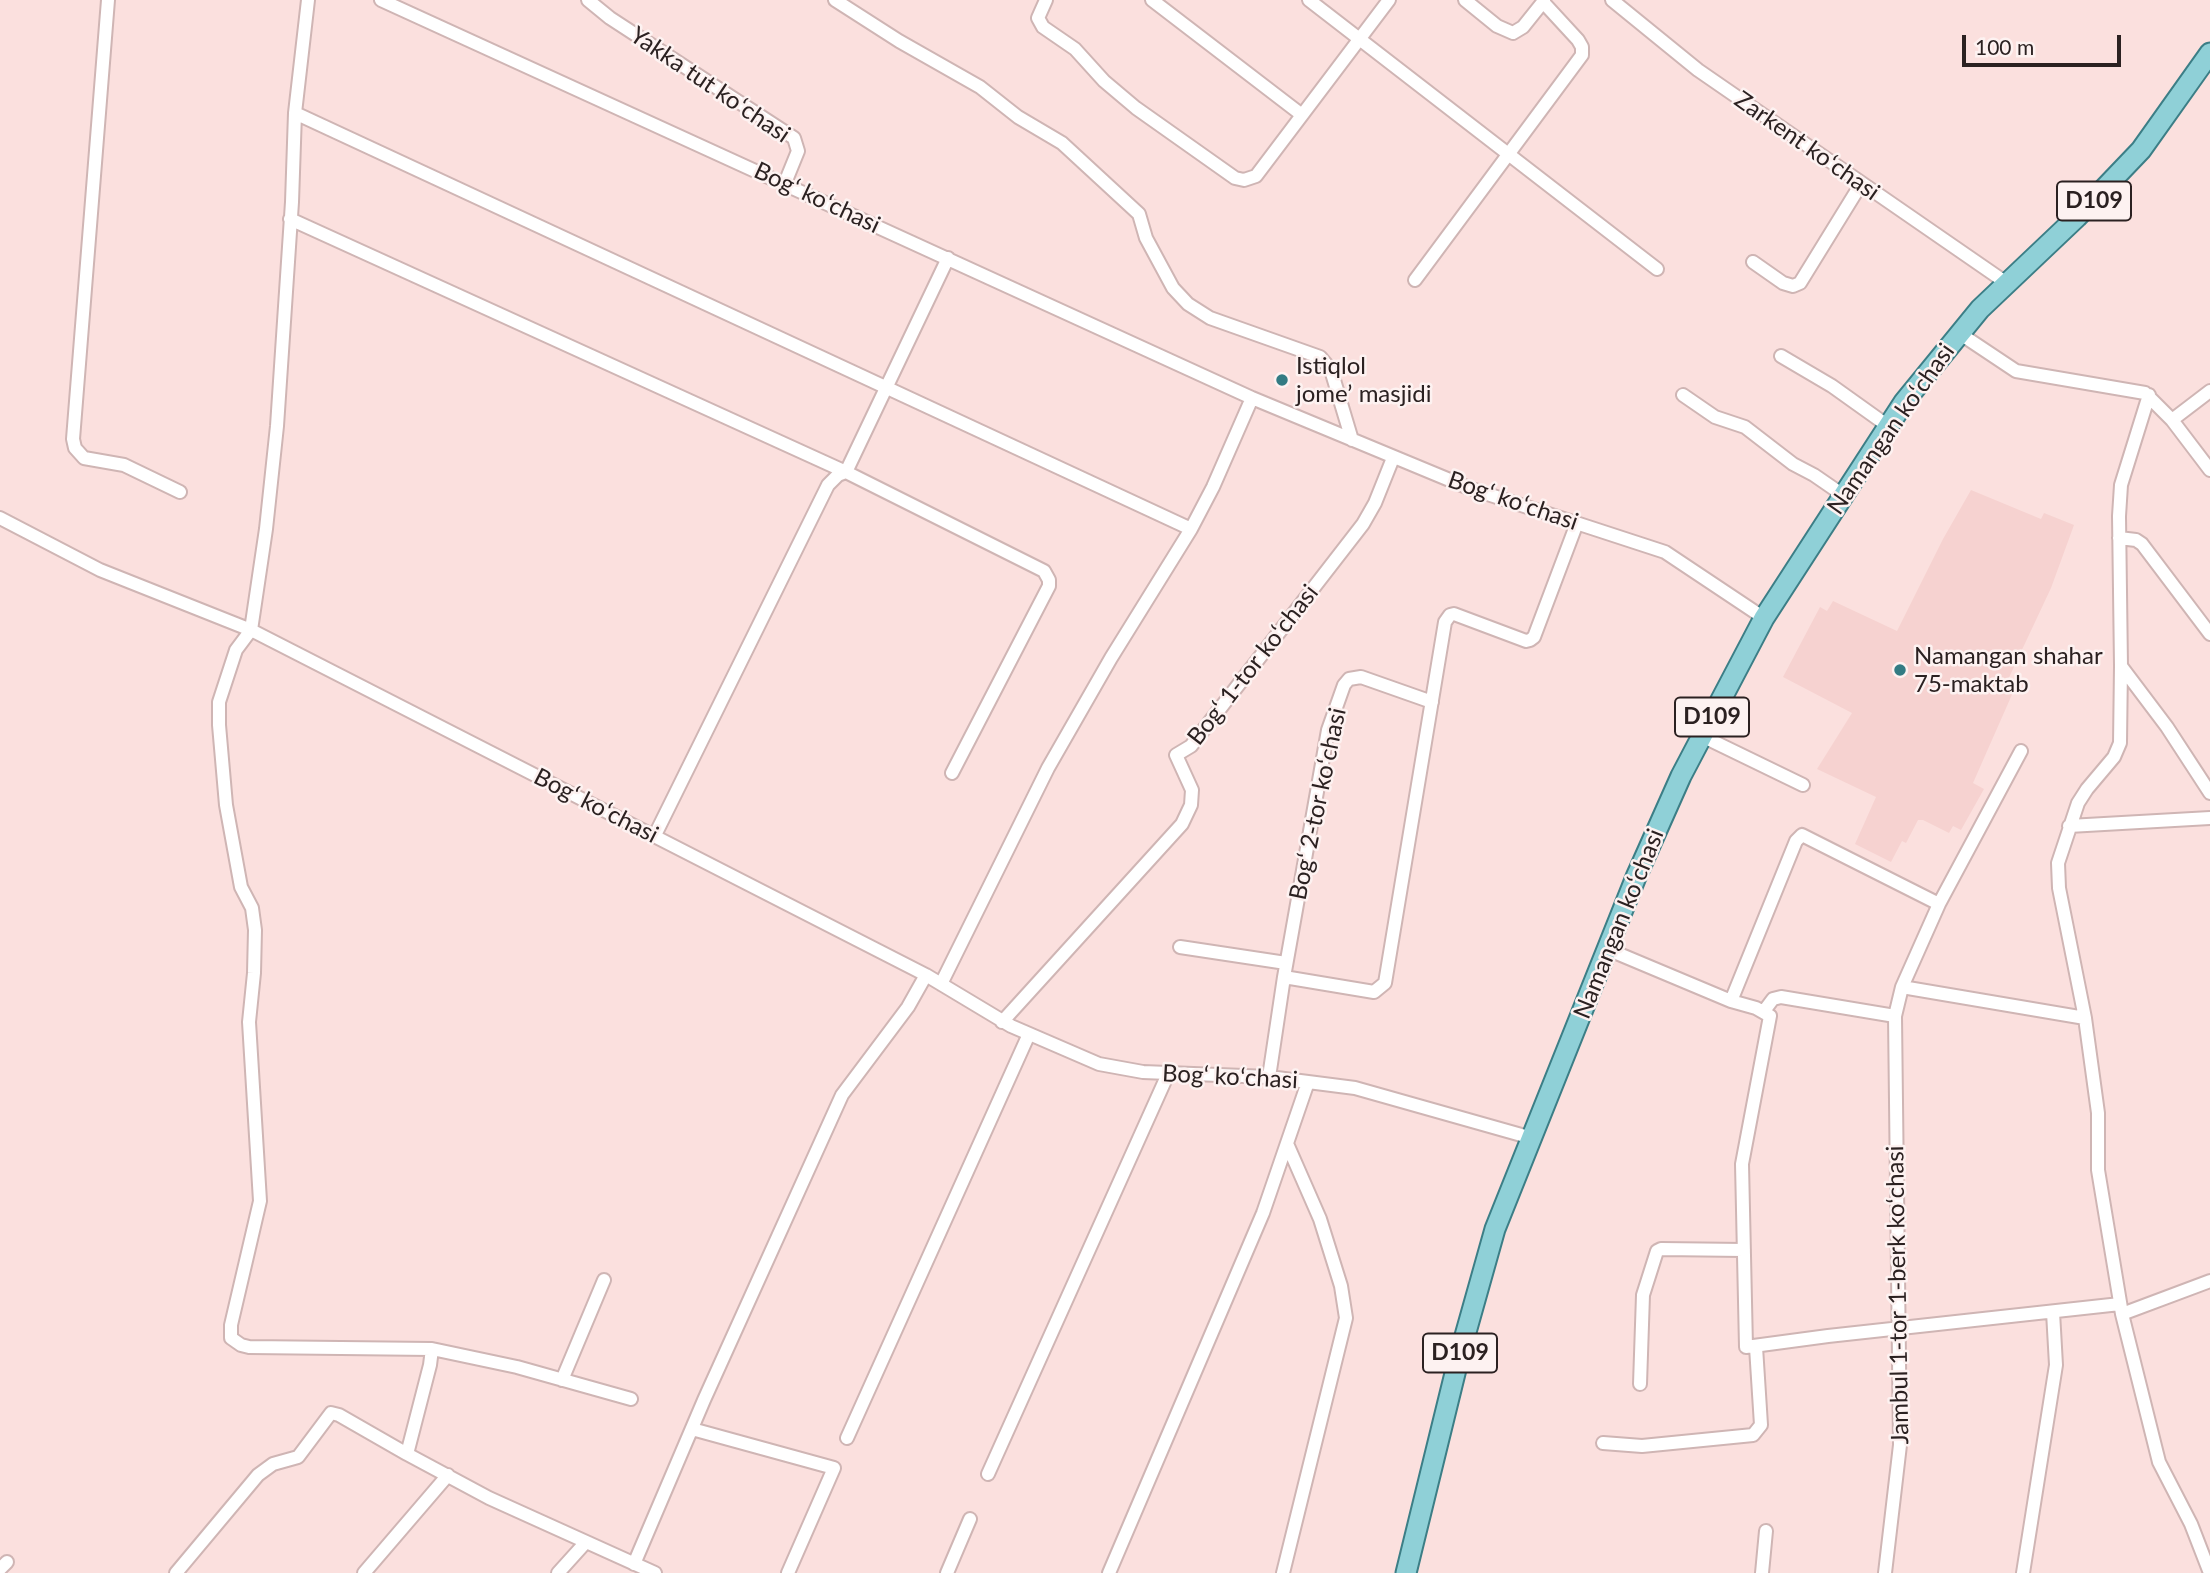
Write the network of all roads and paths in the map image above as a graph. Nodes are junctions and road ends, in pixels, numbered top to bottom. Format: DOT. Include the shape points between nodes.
graph roads {
  1 [pos="108,0"];
  2 [pos="308,0"];
  3 [pos="381,0"];
  4 [pos="588,0"];
  5 [pos="1046,0"];
  6 [pos="1152,0"];
  7 [pos="1309,0"];
  8 [pos="1389,0"];
  9 [pos="1465,0"];
  10 [pos="1612,0"];
  11 [pos="1544,1"];
  12 [pos="843,2"];
  13 [pos="1360,39"];
  14 [pos="2210,53"];
  15 [pos="295,113"];
  16 [pos="1302,114"];
  17 [pos="1509,155"];
  18 [pos="785,183"];
  19 [pos="1861,184"];
  20 [pos="290,219"];
  21 [pos="948,258"];
  22 [pos="1753,262"];
  23 [pos="1657,269"];
  24 [pos="1415,280"];
  25 [pos="2008,284"];
  26 [pos="1959,333"];
  27 [pos="1781,356"];
  28 [pos="886,387"];
  29 [pos="2210,391"];
  30 [pos="1683,395"];
  31 [pos="2149,395"];
  32 [pos="1252,398"];
  33 [pos="2172,420"];
  34 [pos="1888,426"];
  35 [pos="1352,440"];
  36 [pos="1393,458"];
  37 [pos="2210,470"];
  38 [pos="846,472"];
  39 [pos="180,492"];
  40 [pos="1843,495"];
  41 [pos="0,518"];
  42 [pos="1577,523"];
  43 [pos="1191,529"];
  44 [pos="2119,538"];
  45 [pos="1764,618"];
  46 [pos="251,630"];
  47 [pos="2210,634"];
  48 [pos="2121,666"];
  49 [pos="1432,702"];
  50 [pos="1702,736"];
  51 [pos="2021,751"];
  52 [pos="952,773"];
  53 [pos="1802,785"];
  54 [pos="2210,793"];
  55 [pos="2210,818"];
  56 [pos="2069,826"];
  57 [pos="655,835"];
  58 [pos="1939,904"];
  59 [pos="1180,947"];
  60 [pos="1608,948"];
  61 [pos="1286,963"];
  62 [pos="926,975"];
  63 [pos="1284,977"];
  64 [pos="941,984"];
  65 [pos="1902,988"];
  66 [pos="1731,1001"];
  67 [pos="1764,1011"];
  68 [pos="1895,1016"];
  69 [pos="2085,1018"];
  70 [pos="1002,1022"];
  71 [pos="1029,1034"];
  72 [pos="1168,1074"];
  73 [pos="1269,1077"];
  74 [pos="1308,1082"];
  75 [pos="1532,1139"];
  76 [pos="1288,1146"];
  77 [pos="1744,1250"];
  78 [pos="604,1280"];
  79 [pos="2210,1281"];
  80 [pos="2121,1309"];
  81 [pos="2053,1312"];
  82 [pos="1898,1329"];
  83 [pos="1756,1347"];
  84 [pos="432,1349"];
  85 [pos="562,1380"];
  86 [pos="1640,1384"];
  87 [pos="631,1399"];
  88 [pos="692,1429"];
  89 [pos="847,1438"];
  90 [pos="1603,1443"];
  91 [pos="407,1454"];
  92 [pos="988,1474"];
  93 [pos="448,1475"];
  94 [pos="970,1520"];
  95 [pos="1766,1531"];
  96 [pos="586,1542"];
  97 [pos="634,1563"];
  98 [pos="176,1573"];
  99 [pos="364,1573"];
  100 [pos="558,1573"];
  101 [pos="655,1573"];
  102 [pos="788,1573"];
  103 [pos="947,1573"];
  104 [pos="1109,1573"];
  105 [pos="1283,1573"];
  106 [pos="1406,1573"];
  107 [pos="1762,1573"];
  108 [pos="1885,1573"];
  109 [pos="2023,1573"];
  110 [pos="2210,1573"];
  1 -- 39 [label="street" via="73,439 84,458 124,465"];
  2 -- 15 [label="street"];
  3 -- 18 [label="street, Bogʻ koʻchasi"];
  4 -- 18 [label="street, Yakka tut koʻchasi" via="794,138 798,151"];
  5 -- 16 [label="street" via="1038,18 1042,27 1075,49 1136,108 1235,178 1256,176"];
  6 -- 16 [label="street"];
  7 -- 13 [label="street"];
  8 -- 13 [label="street"];
  9 -- 11 [label="street" via="1513,33"];
  10 -- 19 [label="street, Zarkent koʻchasi" via="1698,70"];
  11 -- 17 [label="street" via="1578,40 1582,55"];
  12 -- 35 [label="street" via="1062,143 1139,214 1146,238 1173,288 1188,304 1210,318 1320,357 1331,370"];
  13 -- 16 [label="street"];
  13 -- 17 [label="street"];
  14 -- 25 [label="main road, D109" via="2141,150"];
  15 -- 20 [label="street"];
  15 -- 28 [label="street"];
  17 -- 23 [label="street"];
  17 -- 24 [label="street"];
  18 -- 21 [label="street, Bogʻ koʻchasi"];
  19 -- 22 [label="street" via="1800,283 1789,286"];
  19 -- 25 [label="street, Zarkent koʻchasi"];
  20 -- 38 [label="street"];
  20 -- 46 [label="street" via="277,426"];
  21 -- 28 [label="street"];
  21 -- 32 [label="street, Bogʻ koʻchasi"];
  25 -- 26 [label="main road, D109"];
  26 -- 31 [label="street" via="2016,371"];
  26 -- 34 [label="main road, Namangan koʻchasi / D109"];
  27 -- 34 [label="street"];
  28 -- 38 [label="street"];
  28 -- 43 [label="street"];
  29 -- 33 [label="street"];
  30 -- 40 [label="street" via="1715,417 1745,427"];
  31 -- 33 [label="street"];
  31 -- 44 [label="street" via="2121,485"];
  32 -- 35 [label="street, Bogʻ koʻchasi"];
  32 -- 43 [label="street"];
  33 -- 37 [label="street"];
  34 -- 40 [label="main road, Namangan koʻchasi / D109"];
  35 -- 36 [label="street, Bogʻ koʻchasi"];
  36 -- 42 [label="street, Bogʻ koʻchasi"];
  36 -- 70 [label="street, Bogʻ 1-tor koʻchasi" via="1363,524 1191,746 1176,755 1192,790 1182,824"];
  38 -- 52 [label="street" via="1038,567 1049,580"];
  38 -- 57 [label="street" via="828,485"];
  40 -- 45 [label="main road, Namangan koʻchasi / D109"];
  41 -- 46 [label="street, Bogʻ koʻchasi" via="100,570"];
  42 -- 45 [label="street, Bogʻ koʻchasi" via="1665,552"];
  42 -- 49 [label="street" via="1530,640 1454,614 1447,618"];
  43 -- 64 [label="street" via="1048,768"];
  44 -- 47 [label="street" via="2142,544"];
  44 -- 48 [label="street"];
  45 -- 50 [label="main road, Namangan koʻchasi / D109"];
  46 -- 57 [label="street, Bogʻ koʻchasi"];
  46 -- 84 [label="street" via="236,650 219,702 226,805 238,876 252,908 255,930 249,1022 260,1202 231,1338 248,1347"];
  48 -- 54 [label="street"];
  48 -- 56 [label="street" via="2120,743 2114,758 2081,796"];
  49 -- 61 [label="street, Bogʻ 2-tor koʻchasi" via="1361,677 1344,685 1328,730"];
  49 -- 63 [label="street" via="1385,983 1374,992"];
  50 -- 53 [label="street"];
  50 -- 60 [label="main road, Namangan koʻchasi / D109"];
  51 -- 58 [label="street"];
  55 -- 56 [label="street"];
  56 -- 69 [label="street" via="2058,863 2059,888"];
  57 -- 62 [label="street, Bogʻ koʻchasi"];
  58 -- 65 [label="street"];
  58 -- 66 [label="street" via="1802,835"];
  59 -- 61 [label="street"];
  60 -- 66 [label="street"];
  60 -- 75 [label="main road, Namangan koʻchasi / D109"];
  61 -- 63 [label="street, Bogʻ 2-tor koʻchasi"];
  62 -- 64 [label="street, Bogʻ koʻchasi"];
  62 -- 88 [label="street" via="908,1007 842,1095"];
  63 -- 73 [label="street, Bogʻ 2-tor koʻchasi"];
  64 -- 70 [label="street, Bogʻ koʻchasi"];
  65 -- 68 [label="street, Jambul 1-tor 1-berk koʻchasi"];
  65 -- 69 [label="street"];
  66 -- 67 [label="street"];
  67 -- 68 [label="street" via="1773,999 1781,997"];
  67 -- 77 [label="street" via="1770,1016 1742,1164"];
  68 -- 82 [label="street, Jambul 1-tor 1-berk koʻchasi"];
  69 -- 80 [label="street" via="2098,1112 2098,1170"];
  70 -- 71 [label="street, Bogʻ koʻchasi"];
  71 -- 72 [label="street, Bogʻ koʻchasi" via="1099,1064"];
  71 -- 89 [label="street"];
  72 -- 73 [label="street, Bogʻ koʻchasi"];
  72 -- 92 [label="street"];
  73 -- 74 [label="street, Bogʻ koʻchasi"];
  74 -- 75 [label="street, Bogʻ koʻchasi" via="1355,1088"];
  74 -- 76 [label="street"];
  75 -- 106 [label="main road, Namangan koʻchasi / D109" via="1495,1228"];
  76 -- 104 [label="street"];
  76 -- 105 [label="street" via="1320,1219 1346,1318"];
  77 -- 83 [label="street" via="1746,1346"];
  77 -- 86 [label="street" via="1657,1251 1643,1295"];
  78 -- 85 [label="street"];
  79 -- 80 [label="street"];
  80 -- 81 [label="street"];
  80 -- 110 [label="street" via="2159,1462 2192,1524"];
  81 -- 82 [label="street"];
  81 -- 109 [label="street" via="2056,1365"];
  82 -- 83 [label="street"];
  82 -- 108 [label="street, Jambul 1-tor 1-berk koʻchasi" via="1900,1445"];
  83 -- 90 [label="street" via="1761,1425 1754,1435 1642,1446"];
  84 -- 85 [label="street"];
  84 -- 91 [label="street"];
  85 -- 87 [label="street"];
  88 -- 97 [label="street"];
  88 -- 102 [label="street" via="834,1468"];
  91 -- 93 [label="street"];
  91 -- 98 [label="street" via="331,1413 298,1457 273,1464 258,1475"];
  93 -- 96 [label="street"];
  93 -- 99 [label="street"];
  94 -- 103 [label="street"];
  95 -- 107 [label="street"];
  96 -- 97 [label="street"];
  96 -- 100 [label="street"];
  97 -- 101 [label="street"];
}
